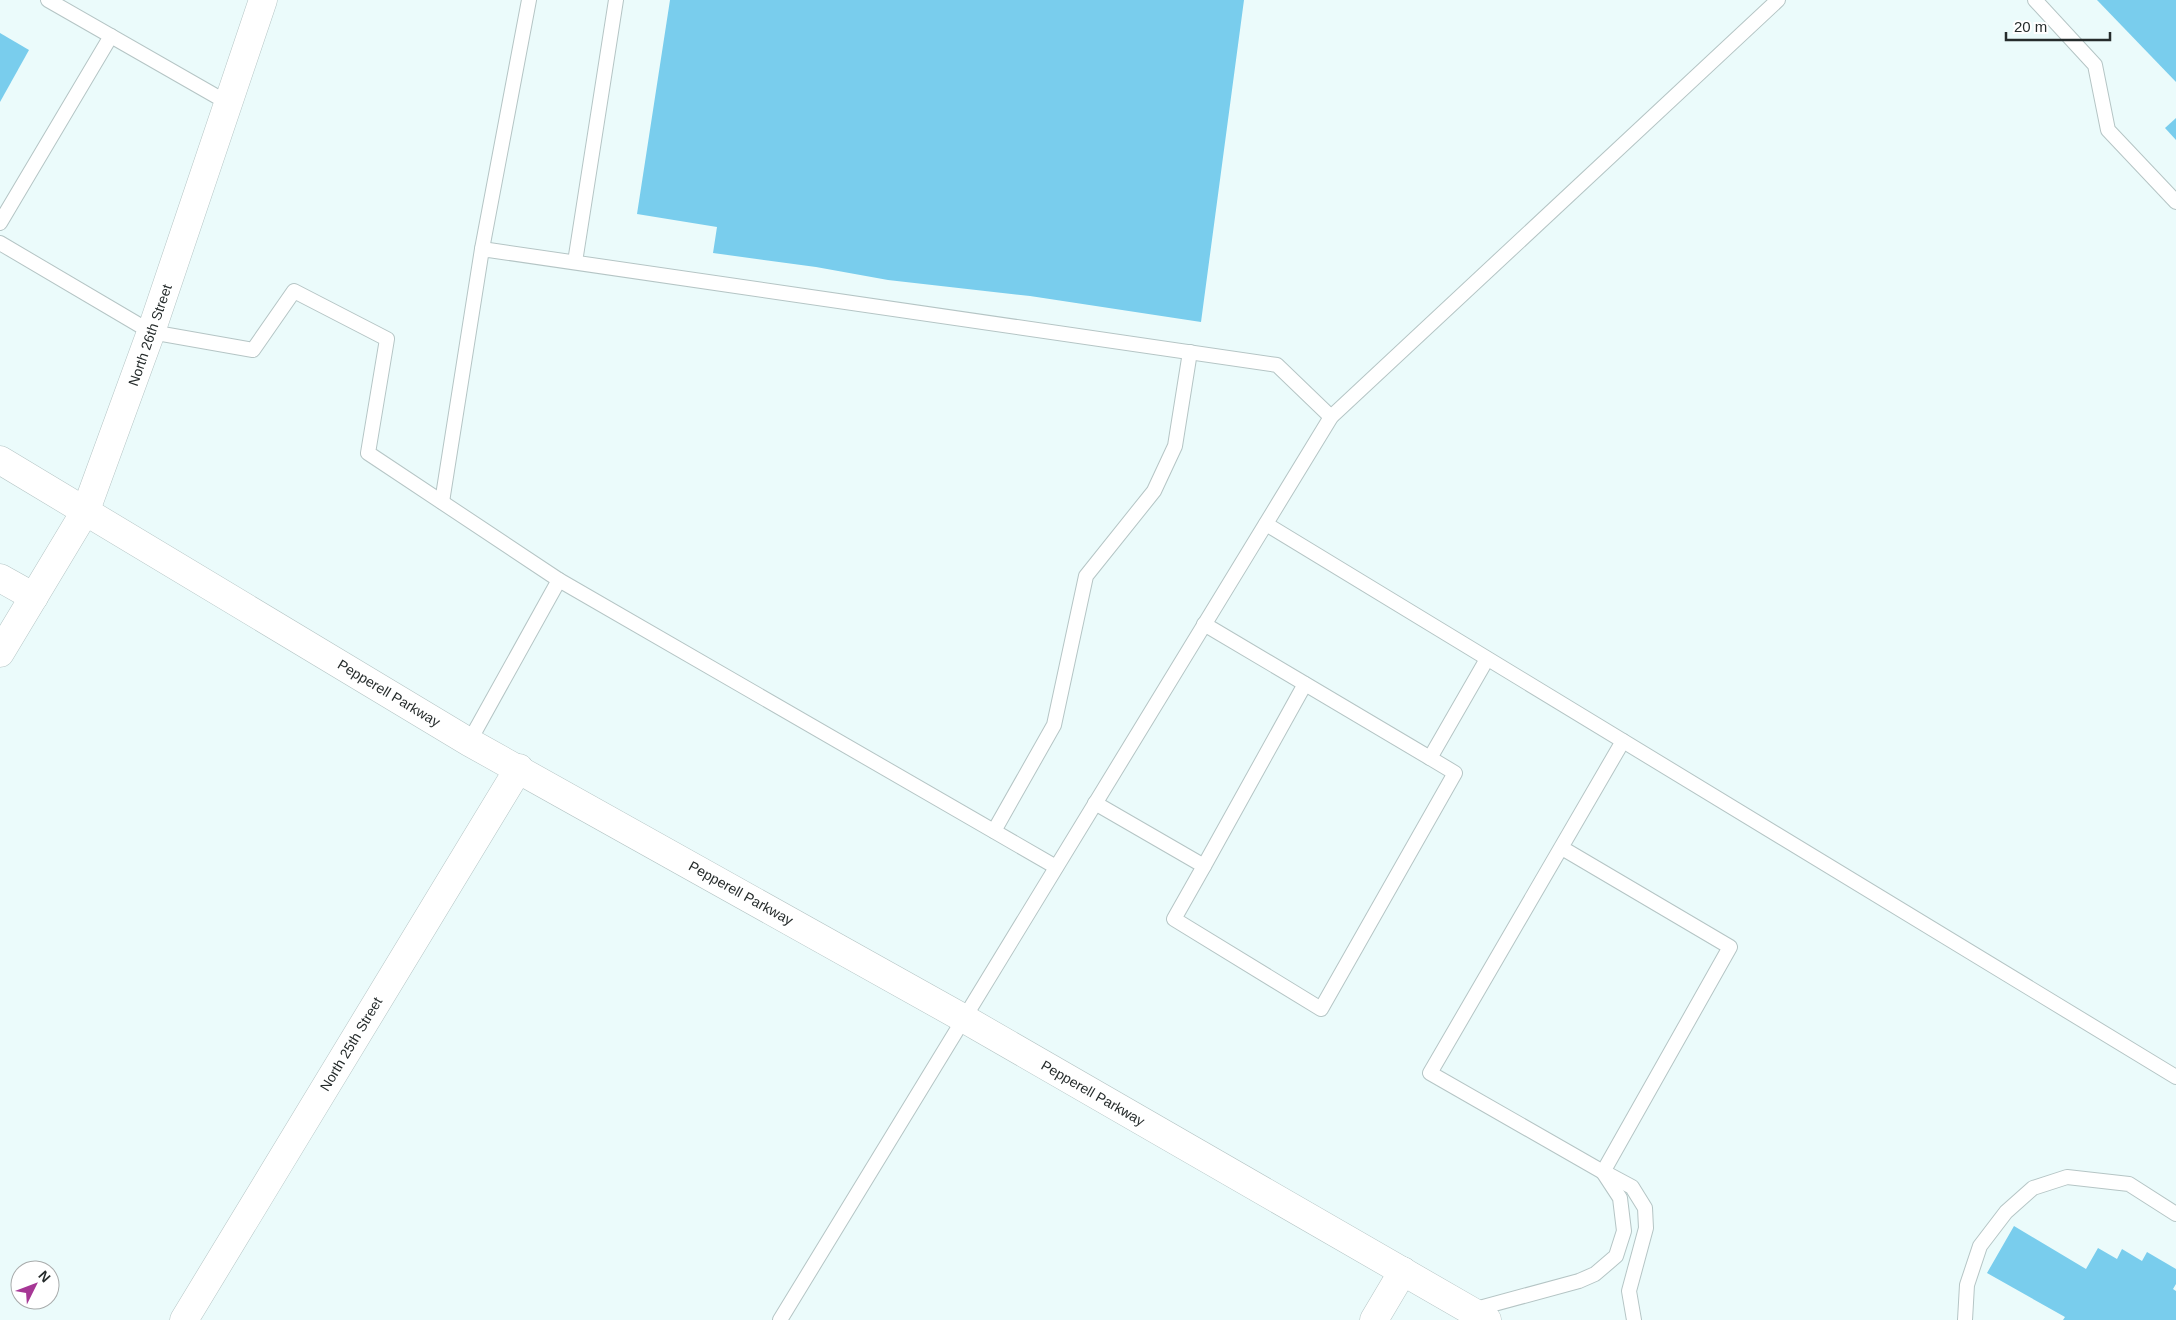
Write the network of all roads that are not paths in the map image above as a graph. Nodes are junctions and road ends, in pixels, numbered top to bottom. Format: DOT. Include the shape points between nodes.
graph roads {
  1 [pos="48,0"];
  2 [pos="263,0"];
  3 [pos="529,0"];
  4 [pos="616,0"];
  5 [pos="1778,0"];
  6 [pos="2035,0"];
  7 [pos="111,36"];
  8 [pos="228,103"];
  9 [pos="2176,202"];
  10 [pos="0,223"];
  11 [pos="0,243"];
  12 [pos="482,249"];
  13 [pos="575,262"];
  14 [pos="152,332"];
  15 [pos="1190,352"];
  16 [pos="1331,417"];
  17 [pos="0,460"];
  18 [pos="442,502"];
  19 [pos="86,510"];
  20 [pos="1266,524"];
  21 [pos="0,578"];
  22 [pos="559,580"];
  23 [pos="34,597"];
  24 [pos="1204,624"];
  25 [pos="0,653"];
  26 [pos="1487,659"];
  27 [pos="1305,684"];
  28 [pos="469,742"];
  29 [pos="1624,742"];
  30 [pos="1430,758"];
  31 [pos="519,768"];
  32 [pos="1095,803"];
  33 [pos="994,831"];
  34 [pos="1562,848"];
  35 [pos="1056,866"];
  36 [pos="1204,866"];
  37 [pos="963,1018"];
  38 [pos="2176,1077"];
  39 [pos="1604,1172"];
  40 [pos="2176,1214"];
  41 [pos="1403,1271"];
  42 [pos="1478,1315"];
  43 [pos="184,1320"];
  44 [pos="780,1320"];
  45 [pos="1374,1320"];
  46 [pos="1634,1320"];
  47 [pos="1965,1320"];
  1 -- 7 [label="lane"];
  2 -- 8 [label="main road, North 26th Street"];
  3 -- 12 [label="lane"];
  4 -- 13 [label="lane"];
  5 -- 16 [label="lane"];
  6 -- 9 [label="lane" via="2095,65 2108,130"];
  7 -- 8 [label="lane"];
  7 -- 10 [label="lane"];
  8 -- 14 [label="main road, North 26th Street"];
  11 -- 14 [label="lane"];
  12 -- 13 [label="lane"];
  12 -- 18 [label="lane"];
  13 -- 15 [label="lane"];
  14 -- 18 [label="lane" via="253,350 294,291 387,339 368,453"];
  14 -- 19 [label="main road, North 26th Street"];
  15 -- 16 [label="lane" via="1277,365"];
  15 -- 33 [label="lane" via="1175,446 1154,491 1086,576 1054,726"];
  16 -- 20 [label="lane"];
  17 -- 19 [label="main road, Pepperell Parkway"];
  18 -- 22 [label="lane"];
  19 -- 23 [label="main road, North 26th Street"];
  19 -- 28 [label="main road, Pepperell Parkway"];
  20 -- 24 [label="lane"];
  20 -- 26 [label="lane"];
  21 -- 23 [label="main road"];
  22 -- 28 [label="lane"];
  22 -- 33 [label="lane"];
  23 -- 25 [label="main road, North 26th Street"];
  24 -- 27 [label="lane"];
  24 -- 32 [label="lane"];
  26 -- 29 [label="lane"];
  26 -- 30 [label="lane"];
  27 -- 30 [label="lane"];
  27 -- 36 [label="lane"];
  28 -- 31 [label="main road, Pepperell Parkway"];
  29 -- 34 [label="lane"];
  29 -- 38 [label="lane"];
  30 -- 36 [label="lane" via="1455,773 1321,1009 1174,919"];
  31 -- 37 [label="main road, Pepperell Parkway"];
  31 -- 43 [label="main road, North 25th Street"];
  32 -- 35 [label="lane"];
  32 -- 36 [label="lane"];
  33 -- 35 [label="lane"];
  34 -- 39 [label="lane" via="1730,947"];
  34 -- 39 [label="lane" via="1430,1073"];
  35 -- 37 [label="lane"];
  37 -- 41 [label="main road, Pepperell Parkway"];
  37 -- 44 [label="lane"];
  39 -- 42 [label="lane" via="1620,1198 1624,1230 1616,1256 1595,1274 1579,1282"];
  39 -- 46 [label="lane" via="1632,1188 1645,1208 1646,1228 1628,1291"];
  40 -- 47 [label="lane" via="2129,1184 2067,1177 2033,1188 2006,1212 1980,1246 1966,1285"];
  41 -- 42 [label="main road, Pepperell Parkway"];
  41 -- 45 [label="main road"];
}
